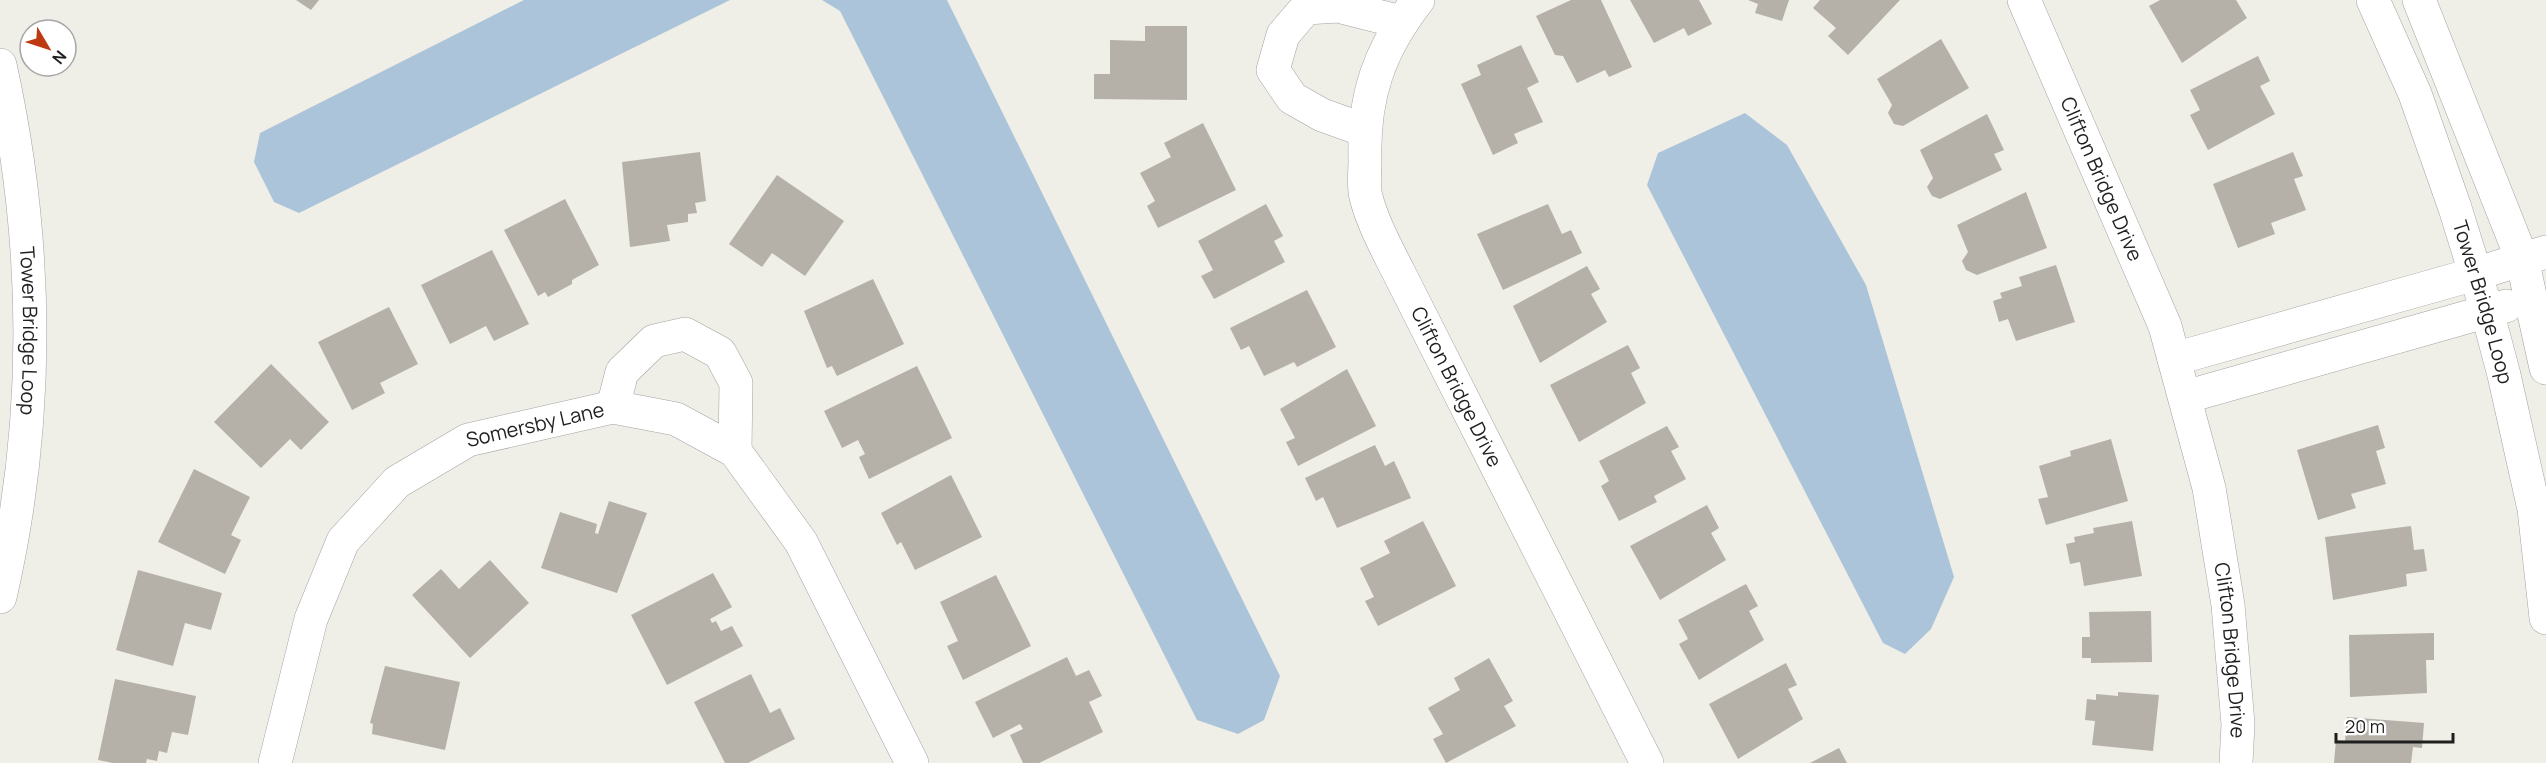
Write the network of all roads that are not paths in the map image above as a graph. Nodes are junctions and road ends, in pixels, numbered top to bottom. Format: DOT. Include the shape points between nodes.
graph roads {
  1 [pos="2024,0"];
  2 [pos="2373,0"];
  3 [pos="2419,0"];
  4 [pos="1410,11"];
  5 [pos="0,65"];
  6 [pos="1364,130"];
  7 [pos="2534,256"];
  8 [pos="2475,274"];
  9 [pos="2538,298"];
  10 [pos="2487,311"];
  11 [pos="2174,359"];
  12 [pos="2546,368"];
  13 [pos="2185,397"];
  14 [pos="613,407"];
  15 [pos="735,451"];
  16 [pos="0,597"];
  17 [pos="2546,618"];
  18 [pos="275,763"];
  19 [pos="912,763"];
  20 [pos="1647,763"];
  21 [pos="2236,763"];
  1 -- 11 [label="street, Clifton Bridge Drive" via="2165,326"];
  2 -- 8 [label="street, Tower Bridge Loop" via="2415,94"];
  3 -- 7 [label="street"];
  4 -- 6 [label="street, Clifton Bridge Drive" via="1378,65"];
  4 -- 6 [label="street" via="1306,8 1283,35 1273,70 1292,98 1322,115"];
  5 -- 16 [label="street, Tower Bridge Loop" via="18,152 27,236 31,377 19,485"];
  6 -- 20 [label="street, Clifton Bridge Drive" via="1366,196 1382,239"];
  7 -- 8 [label="street"];
  7 -- 9 [label="street"];
  8 -- 10 [label="street, Tower Bridge Loop"];
  8 -- 11 [label="street"];
  9 -- 10 [label="street"];
  9 -- 12 [label="street"];
  10 -- 13 [label="street"];
  10 -- 17 [label="street, Tower Bridge Loop" via="2534,509"];
  11 -- 13 [label="street, Clifton Bridge Drive"];
  13 -- 21 [label="street, Clifton Bridge Drive" via="2209,488 2228,605 2238,724"];
  14 -- 15 [label="street, Somersby Lane" via="676,419"];
  14 -- 15 [label="street" via="622,372 654,341 685,334 720,353 736,383"];
  14 -- 18 [label="street, Somersby Lane" via="468,440 397,482 344,541 311,619"];
  15 -- 19 [label="street, Somersby Lane" via="801,542"];
}
